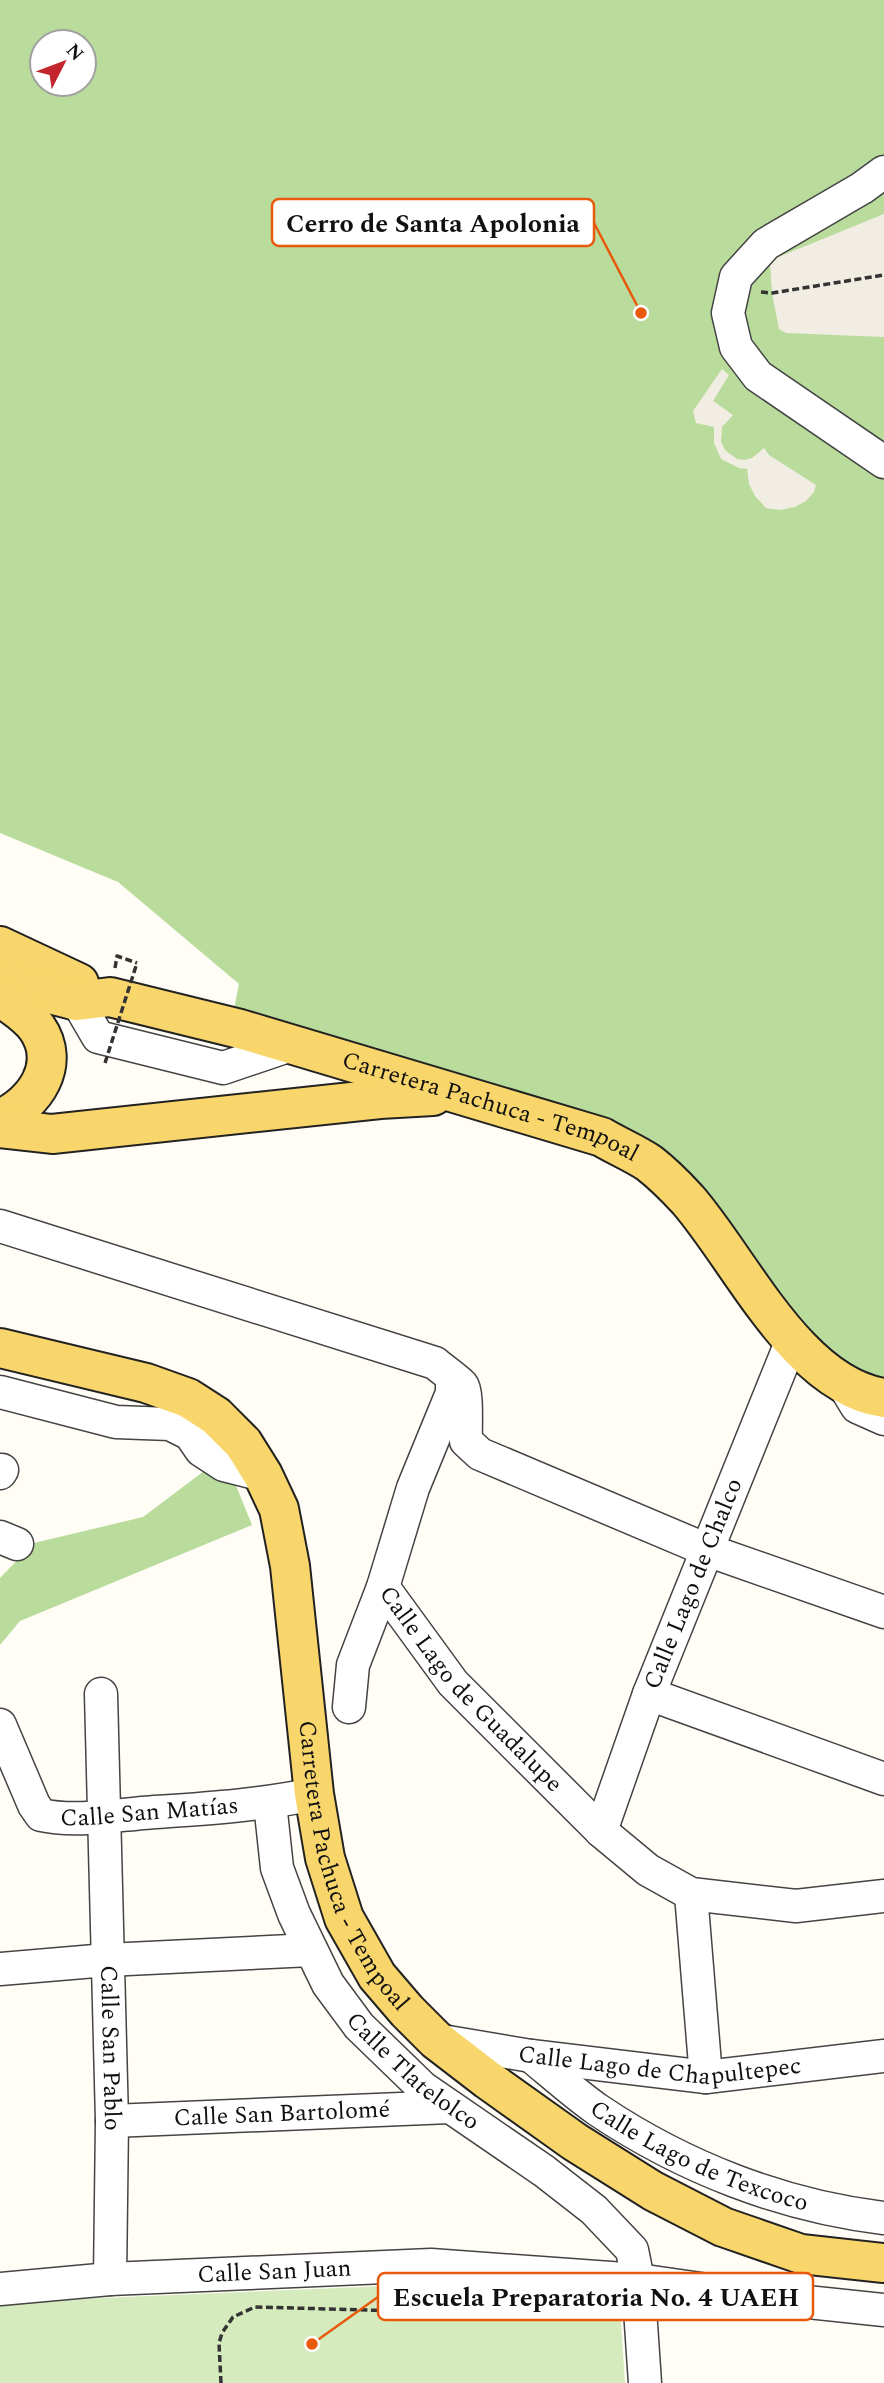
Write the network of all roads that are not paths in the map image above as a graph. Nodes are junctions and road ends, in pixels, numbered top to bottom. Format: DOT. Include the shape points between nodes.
graph roads {
  1 [pos="884,172"];
  2 [pos="884,462"];
  3 [pos="0,946"];
  4 [pos="0,981"];
  5 [pos="0,997"];
  6 [pos="94,999"];
  7 [pos="456,1094"];
  8 [pos="0,1119"];
  9 [pos="0,1128"];
  10 [pos="0,1226"];
  11 [pos="792,1340"];
  12 [pos="0,1348"];
  13 [pos="452,1377"];
  14 [pos="843,1384"];
  15 [pos="0,1392"];
  16 [pos="884,1398"];
  17 [pos="884,1419"];
  18 [pos="263,1475"];
  19 [pos="707,1550"];
  20 [pos="383,1587"];
  21 [pos="884,1612"];
  22 [pos="101,1694"];
  23 [pos="649,1694"];
  24 [pos="349,1707"];
  25 [pos="0,1725"];
  26 [pos="884,1779"];
  27 [pos="314,1794"];
  28 [pos="270,1803"];
  29 [pos="104,1816"];
  30 [pos="601,1831"];
  31 [pos="691,1894"];
  32 [pos="884,1896"];
  33 [pos="311,1950"];
  34 [pos="107,1960"];
  35 [pos="0,1969"];
  36 [pos="436,2040"];
  37 [pos="531,2056"];
  38 [pos="884,2056"];
  39 [pos="706,2077"];
  40 [pos="450,2107"];
  41 [pos="112,2121"];
  42 [pos="884,2218"];
  43 [pos="884,2263"];
  44 [pos="110,2279"];
  45 [pos="638,2280"];
  46 [pos="0,2289"];
  47 [pos="884,2310"];
  48 [pos="645,2383"];
  1 -- 2 [label="street" via="766,244 736,277 728,313 736,348 758,376"];
  3 -- 6 [label="main road"];
  4 -- 6 [label="main road, Carretera Pachuca - Tempoal"];
  5 -- 8 [label="main road" via="37,1028 47,1061 43,1081 32,1097"];
  6 -- 7 [label="main road, Carretera Pachuca - Tempoal" via="240,1029"];
  7 -- 9 [label="main road" via="52,1134"];
  7 -- 11 [label="main road, Carretera Pachuca - Tempoal" via="601,1137 649,1163 687,1200"];
  10 -- 13 [label="street" via="435,1363"];
  11 -- 14 [label="main road, Carretera Pachuca - Tempoal"];
  11 -- 19 [label="street, Calle Lago de Chalco"];
  12 -- 18 [label="main road, Carretera Pachuca - Tempoal" via="146,1383 188,1398 216,1416 243,1443"];
  13 -- 19 [label="street" via="467,1396 466,1441 481,1454"];
  13 -- 20 [label="street, Calle Lago de Guadalupe" via="452,1393 413,1489"];
  14 -- 16 [label="main road, Carretera Pachuca - Tempoal"];
  14 -- 17 [label="street" via="857,1408"];
  15 -- 18 [label="street" via="117,1422 170,1424 190,1434 201,1450 224,1465"];
  18 -- 27 [label="main road, Carretera Pachuca - Tempoal" via="279,1509 290,1566"];
  19 -- 21 [label="street"];
  19 -- 23 [label="street, Calle Lago de Chalco"];
  20 -- 24 [label="street" via="354,1665"];
  20 -- 30 [label="street, Calle Lago de Guadalupe" via="453,1683"];
  22 -- 29 [label="street, Calle San Pablo"];
  23 -- 26 [label="street"];
  23 -- 30 [label="street, Calle Lago de Chalco"];
  25 -- 29 [label="street, Calle San Matías" via="41,1815"];
  27 -- 28 [label="street, Calle San Matías"];
  27 -- 36 [label="main road, Carretera Pachuca - Tempoal" via="325,1858 344,1919 377,1976"];
  28 -- 29 [label="street, Calle San Matías"];
  28 -- 33 [label="street, Calle Tlatelolco" via="277,1868"];
  29 -- 34 [label="street, Calle San Pablo"];
  30 -- 31 [label="street, Calle Lago de Guadalupe" via="648,1870"];
  31 -- 32 [label="street, Calle Lago de Guadalupe" via="796,1906"];
  31 -- 39 [label="street"];
  33 -- 34 [label="street"];
  33 -- 40 [label="street, Calle Tlatelolco" via="328,1984 359,2025 423,2088"];
  34 -- 35 [label="street"];
  34 -- 41 [label="street, Calle San Pablo"];
  36 -- 37 [label="street, Calle Lago de Chapultepec"];
  36 -- 43 [label="main road, Carretera Pachuca - Tempoal" via="586,2149 723,2227 801,2254"];
  37 -- 39 [label="street, Calle Lago de Chapultepec"];
  37 -- 42 [label="street, Calle Lago de Texcoco" via="597,2109 693,2165 795,2203"];
  38 -- 39 [label="street, Calle Lago de Chapultepec"];
  40 -- 41 [label="street, Calle San Bartolomé"];
  40 -- 45 [label="street, Calle Tlatelolco" via="594,2210 632,2250"];
  41 -- 44 [label="street, Calle San Pablo"];
  44 -- 45 [label="street, Calle San Juan" via="431,2265"];
  44 -- 46 [label="street, Calle San Juan"];
  45 -- 47 [label="street, Calle San Juan"];
  45 -- 48 [label="street, Calle Tlatelolco"];
}
